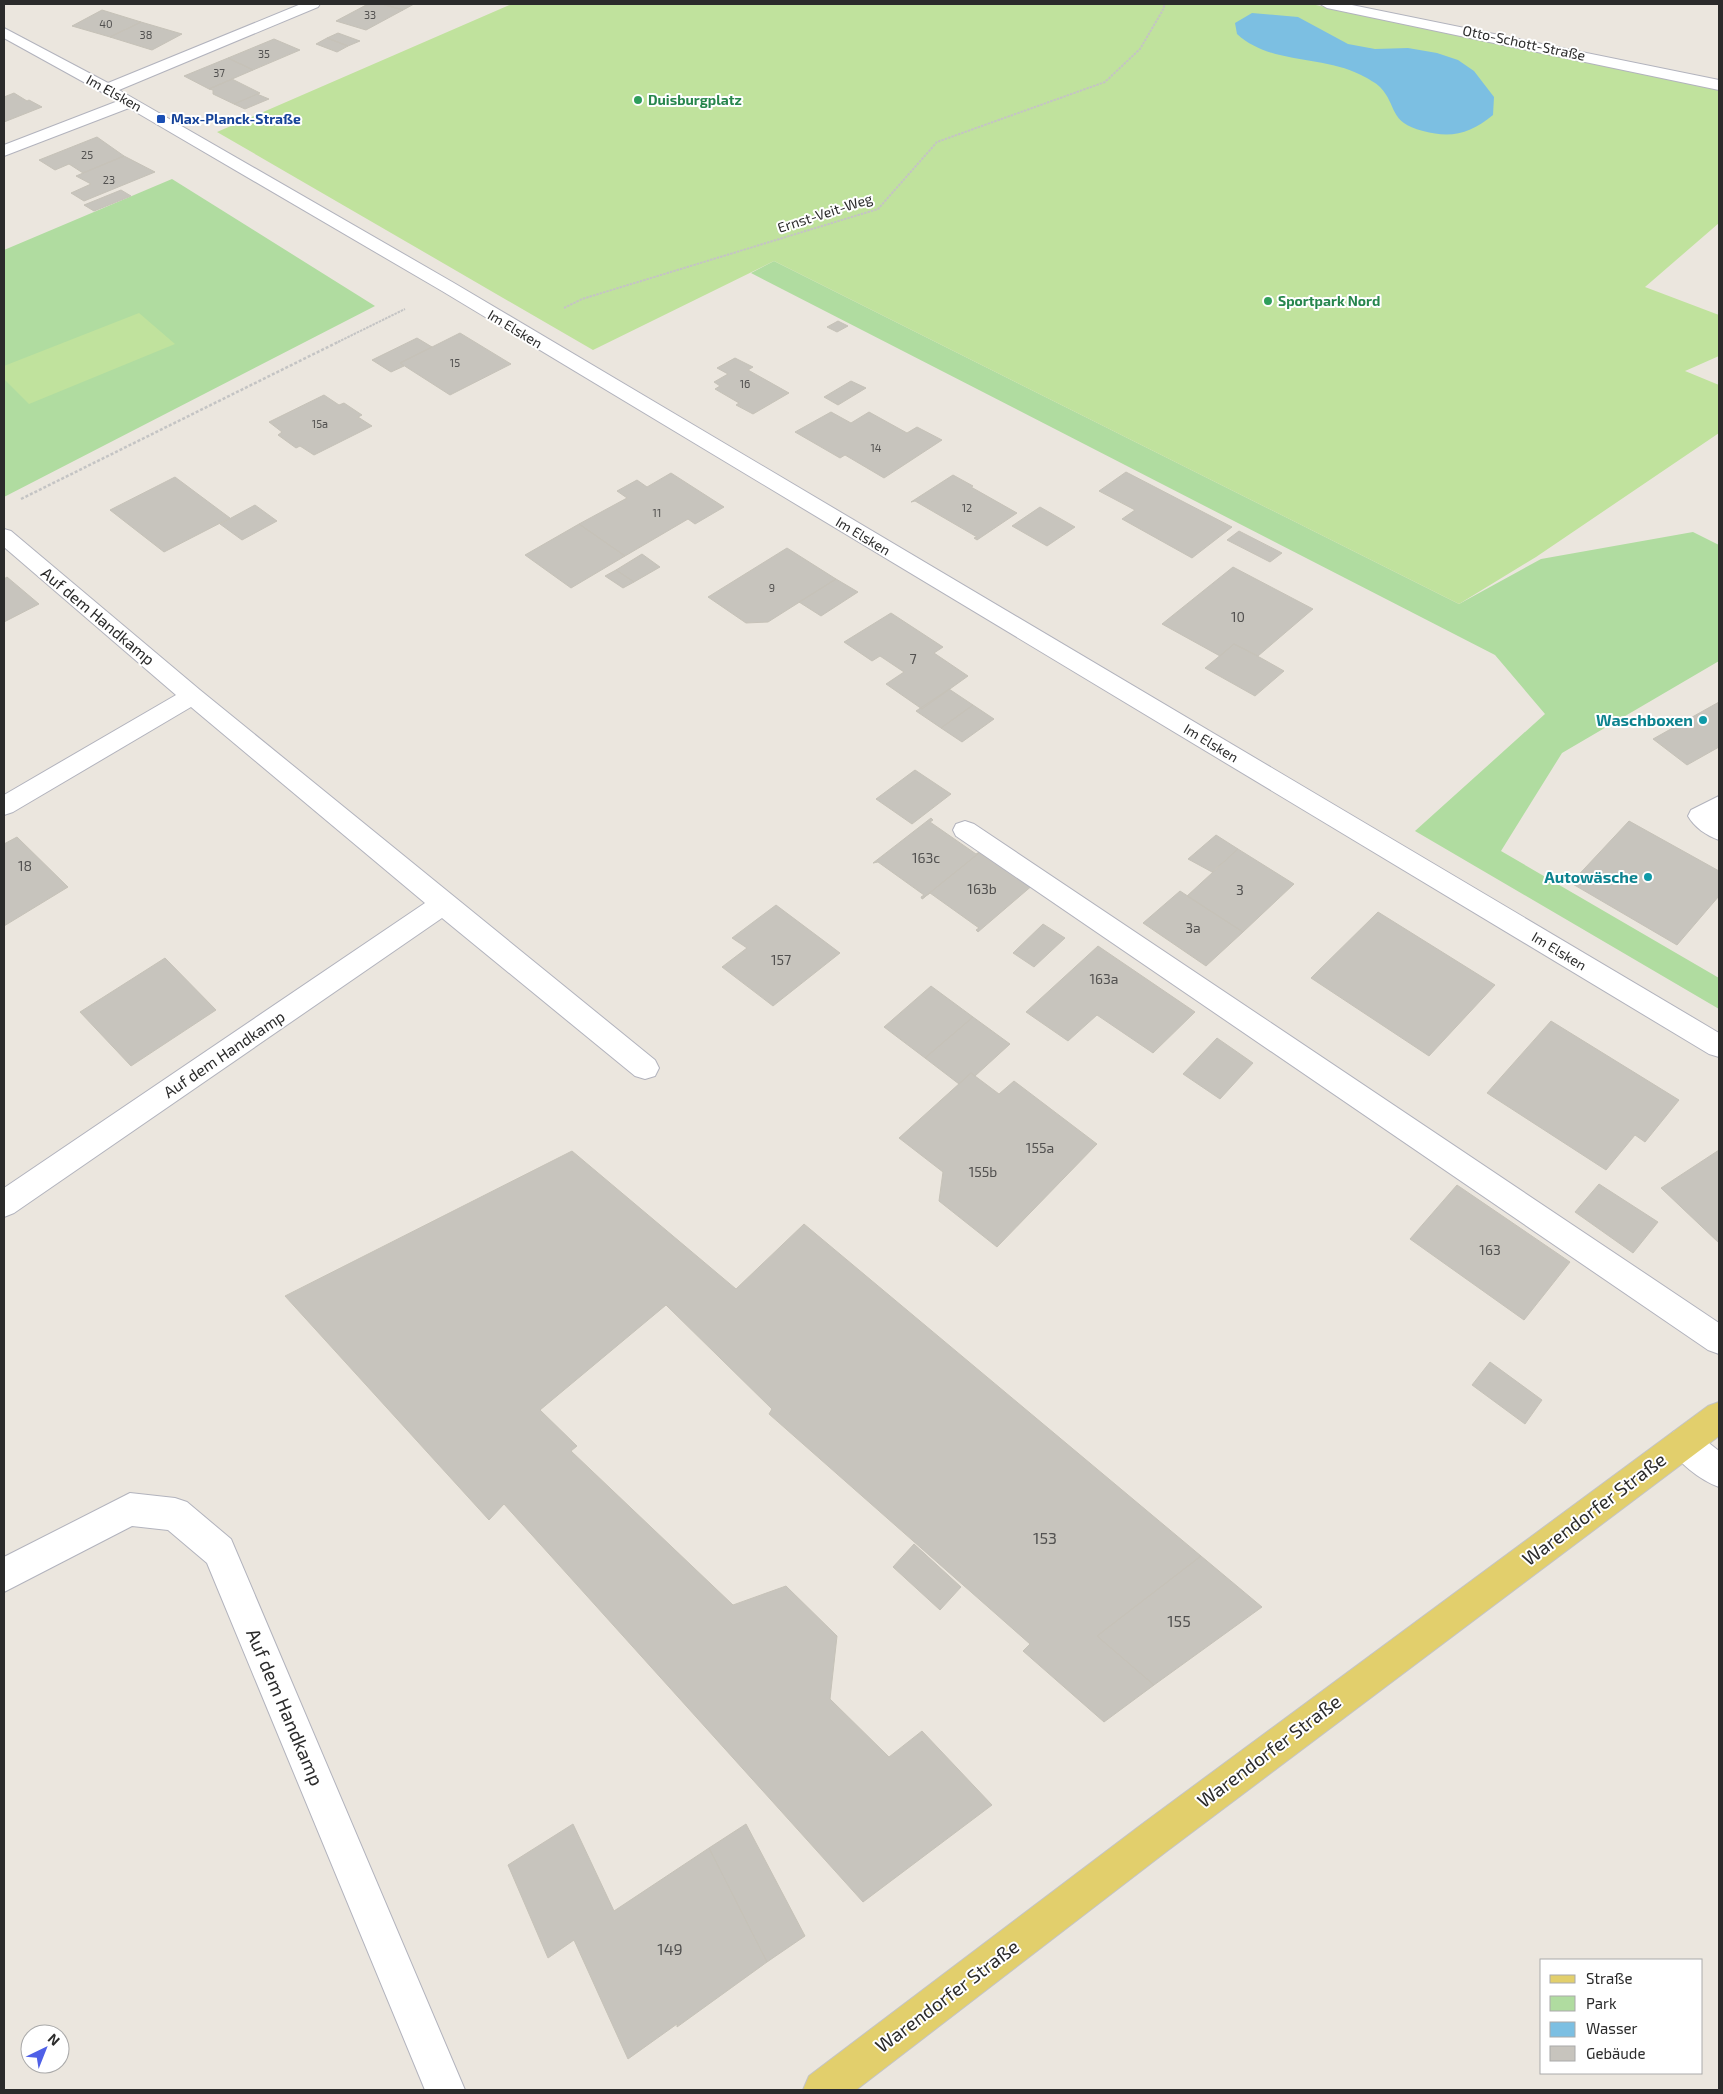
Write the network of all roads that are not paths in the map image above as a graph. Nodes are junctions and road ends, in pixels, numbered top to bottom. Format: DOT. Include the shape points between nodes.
graph roads {
  1 [pos="313,4"];
  2 [pos="1327,4"];
  3 [pos="4,32"];
  4 [pos="1719,85"];
  5 [pos="107,90"];
  6 [pos="130,102"];
  7 [pos="4,151"];
  8 [pos="4,536"];
  9 [pos="192,696"];
  10 [pos="1719,805"];
  11 [pos="4,806"];
  12 [pos="965,830"];
  13 [pos="1719,831"];
  14 [pos="444,904"];
  15 [pos="1719,1046"];
  16 [pos="645,1068"];
  17 [pos="4,1204"];
  18 [pos="1719,1340"];
  19 [pos="1719,1417"];
  20 [pos="1684,1443"];
  21 [pos="1719,1471"];
  22 [pos="4,1575"];
  23 [pos="445,2090"];
  24 [pos="823,2090"];
  1 -- 5 [label="street"];
  2 -- 4 [label="street, Otto-Schott-Straße"];
  3 -- 5 [label="street, Im Elsken"];
  5 -- 6 [label="street, Im Elsken"];
  6 -- 7 [label="street"];
  6 -- 15 [label="street, Im Elsken" via="448,287"];
  8 -- 9 [label="street, Auf dem Handkamp"];
  9 -- 11 [label="street"];
  9 -- 14 [label="street, Auf dem Handkamp"];
  10 -- 13 [label="street" via="1700,816"];
  12 -- 18 [label="street"];
  14 -- 16 [label="street, Auf dem Handkamp"];
  14 -- 17 [label="street, Auf dem Handkamp"];
  19 -- 20 [label="main road, Warendorfer Straße"];
  20 -- 21 [label="street"];
  20 -- 24 [label="main road, Warendorfer Straße" via="1154,1838"];
  22 -- 23 [label="street, Auf dem Handkamp" via="130,1509 175,1514 219,1551"];
}
